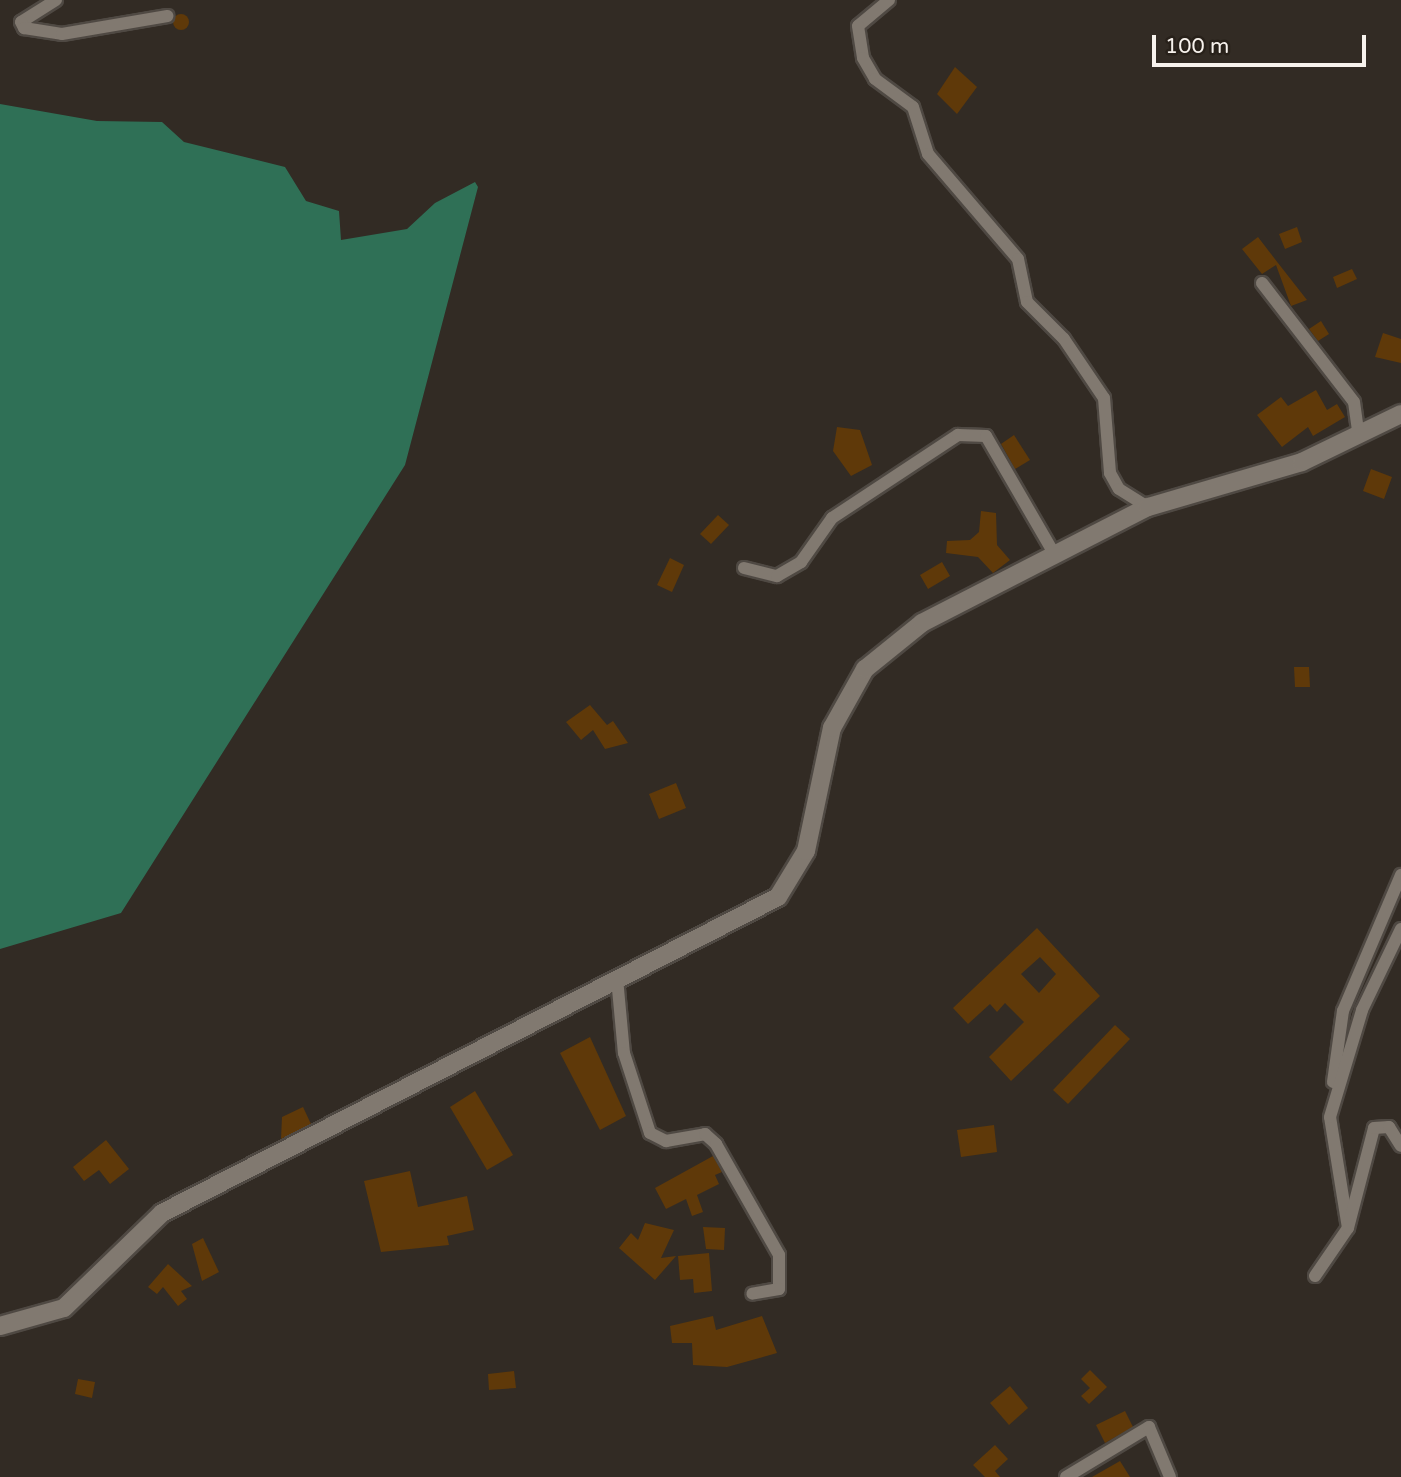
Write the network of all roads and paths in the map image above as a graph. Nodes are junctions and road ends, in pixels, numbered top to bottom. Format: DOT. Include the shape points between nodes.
graph roads {
  1 [pos="55,0"];
  2 [pos="889,0"];
  3 [pos="167,16"];
  4 [pos="1262,283"];
  5 [pos="1401,414"];
  6 [pos="1359,437"];
  7 [pos="1148,508"];
  8 [pos="1055,555"];
  9 [pos="744,568"];
  10 [pos="1401,874"];
  11 [pos="1401,929"];
  12 [pos="617,978"];
  13 [pos="1330,1117"];
  14 [pos="1401,1146"];
  15 [pos="1348,1228"];
  16 [pos="1315,1276"];
  17 [pos="752,1294"];
  18 [pos="0,1326"];
  19 [pos="1066,1477"];
  20 [pos="1170,1477"];
  1 -- 3 [label="street" via="21,22 24,27 62,34"];
  2 -- 7 [label="street" via="858,26 863,58 875,79 914,107 928,154 1018,259 1027,302 1064,339 1104,398 1110,473 1119,489"];
  4 -- 6 [label="street" via="1354,401"];
  5 -- 6 [label="street"];
  6 -- 7 [label="street" via="1302,462"];
  7 -- 8 [label="street"];
  8 -- 9 [label="street" via="986,436 958,435 832,518 801,562 777,576"];
  8 -- 12 [label="street" via="922,623 865,669 832,728 806,851 778,897"];
  10 -- 13 [label="street" via="1342,1011"];
  11 -- 13 [label="street" via="1362,1010"];
  12 -- 17 [label="street" via="624,1054 650,1133 666,1141 705,1134 716,1144 779,1255 779,1289"];
  12 -- 18 [label="street" via="162,1213 64,1308"];
  13 -- 15 [label="street"];
  14 -- 15 [label="street" via="1389,1127 1374,1128"];
  15 -- 16 [label="street"];
  19 -- 20 [label="street" via="1149,1427"];
}
